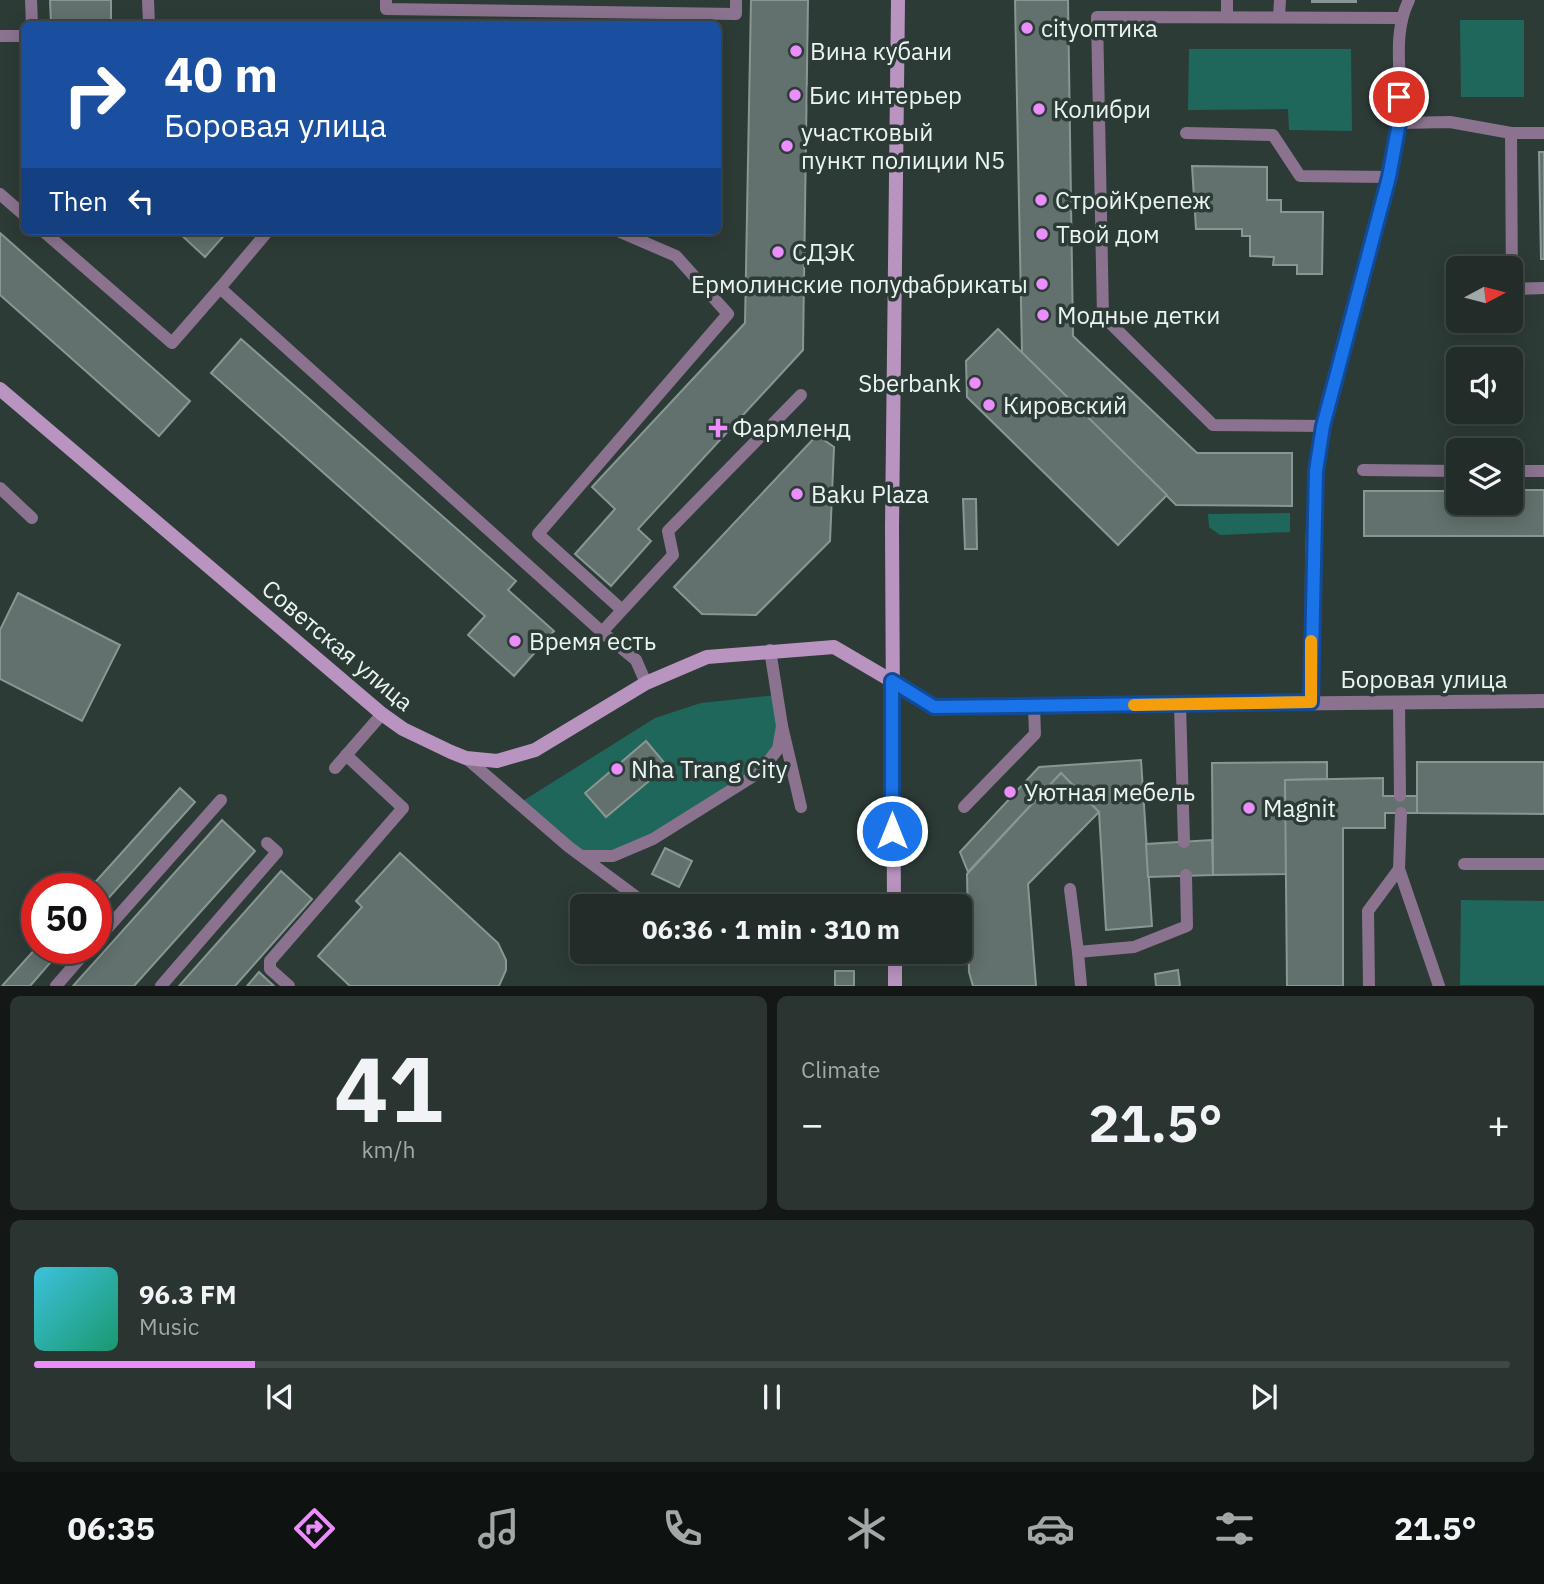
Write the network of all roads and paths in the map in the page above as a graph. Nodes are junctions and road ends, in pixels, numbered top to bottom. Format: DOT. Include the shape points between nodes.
graph roads {
  1 [pos="31,0"];
  2 [pos="148,0"];
  3 [pos="386,0"];
  4 [pos="736,0"];
  5 [pos="898,0"];
  6 [pos="1227,0"];
  7 [pos="1280,0"];
  8 [pos="1409,0"];
  9 [pos="1227,16"];
  10 [pos="1279,17"];
  11 [pos="1400,18"];
  12 [pos="32,21"];
  13 [pos="149,21"];
  14 [pos="0,36"];
  15 [pos="21,36"];
  16 [pos="1399,123"];
  17 [pos="1186,133"];
  18 [pos="1511,133"];
  19 [pos="1544,133"];
  20 [pos="1389,177"];
  21 [pos="0,194"];
  22 [pos="21,212"];
  23 [pos="48,235"];
  24 [pos="265,235"];
  25 [pos="627,235"];
  26 [pos="220,288"];
  27 [pos="1544,288"];
  28 [pos="0,389"];
  29 [pos="801,395"];
  30 [pos="1323,426"];
  31 [pos="1363,470"];
  32 [pos="1446,471"];
  33 [pos="1523,471"];
  34 [pos="1544,471"];
  35 [pos="0,488"];
  36 [pos="32,518"];
  37 [pos="622,610"];
  38 [pos="602,632"];
  39 [pos="770,650"];
  40 [pos="892,681"];
  41 [pos="646,683"];
  42 [pos="1544,701"];
  43 [pos="1311,702"];
  44 [pos="1399,702"];
  45 [pos="1180,705"];
  46 [pos="1034,707"];
  47 [pos="382,714"];
  48 [pos="782,726"];
  49 [pos="346,755"];
  50 [pos="466,758"];
  51 [pos="335,768"];
  52 [pos="1400,796"];
  53 [pos="222,800"];
  54 [pos="801,807"];
  55 [pos="964,807"];
  56 [pos="1401,813"];
  57 [pos="1184,842"];
  58 [pos="267,843"];
  59 [pos="584,856"];
  60 [pos="1464,864"];
  61 [pos="1544,864"];
  62 [pos="1399,869"];
  63 [pos="1186,875"];
  64 [pos="1070,889"];
  65 [pos="633,894"];
  66 [pos="894,894"];
  67 [pos="112,923"];
  68 [pos="1078,952"];
  69 [pos="75,964"];
  70 [pos="895,964"];
  71 [pos="56,985"];
  72 [pos="162,985"];
  73 [pos="289,985"];
  74 [pos="895,985"];
  75 [pos="1081,985"];
  76 [pos="1369,985"];
  77 [pos="1439,985"];
  1 -- 12 [label="lane"];
  2 -- 13 [label="lane"];
  3 -- 4 [label="lane" via="386,9 736,14"];
  5 -- 40 [label="street"];
  6 -- 9 [label="lane"];
  7 -- 10 [label="lane"];
  8 -- 11 [label="lane"];
  9 -- 10 [label="lane"];
  9 -- 30 [label="lane" via="1097,17 1103,316 1213,425"];
  10 -- 11 [label="lane"];
  11 -- 16 [label="lane"];
  14 -- 15 [label="lane"];
  16 -- 18 [label="lane" via="1450,122"];
  16 -- 20 [label="lane"];
  17 -- 20 [label="lane" via="1273,135 1300,176"];
  18 -- 19 [label="lane"];
  18 -- 27 [label="lane" via="1512,289"];
  20 -- 30 [label="lane"];
  21 -- 22 [label="lane"];
  23 -- 26 [label="lane" via="172,343"];
  24 -- 26 [label="lane"];
  25 -- 37 [label="lane" via="676,256 728,314 538,534"];
  26 -- 38 [label="lane"];
  28 -- 47 [label="street, Советская улица"];
  29 -- 37 [label="lane" via="668,531 673,555"];
  30 -- 43 [label="lane" via="1313,537"];
  31 -- 32 [label="lane"];
  33 -- 34 [label="lane"];
  35 -- 36 [label="lane"];
  37 -- 38 [label="lane"];
  38 -- 41 [label="lane" via="636,660"];
  39 -- 40 [label="street, Советская улица" via="834,647"];
  39 -- 41 [label="street, Советская улица" via="707,657"];
  39 -- 48 [label="lane"];
  40 -- 46 [label="street, Боровая улица" via="934,707"];
  40 -- 66 [label="street"];
  41 -- 50 [label="street, Советская улица" via="535,750 497,761"];
  42 -- 44 [label="street, Боровая улица"];
  43 -- 44 [label="street, Боровая улица"];
  43 -- 45 [label="street, Боровая улица"];
  44 -- 52 [label="lane"];
  45 -- 46 [label="street, Боровая улица"];
  45 -- 57 [label="lane"];
  46 -- 55 [label="lane" via="1035,734"];
  47 -- 49 [label="lane"];
  47 -- 50 [label="street, Советская улица"];
  48 -- 54 [label="lane"];
  48 -- 59 [label="lane" via="783,736 772,760 726,794 632,849 613,856"];
  49 -- 51 [label="lane"];
  49 -- 73 [label="lane" via="403,808 270,961 270,969"];
  50 -- 59 [label="lane"];
  53 -- 67 [label="lane"];
  56 -- 62 [label="lane"];
  58 -- 72 [label="lane" via="277,852"];
  59 -- 65 [label="lane"];
  60 -- 61 [label="lane"];
  62 -- 76 [label="lane" via="1368,911"];
  62 -- 77 [label="lane"];
  63 -- 68 [label="lane" via="1187,926 1134,947"];
  64 -- 68 [label="lane"];
  68 -- 75 [label="lane"];
  69 -- 71 [label="lane"];
  70 -- 74 [label="street"];
}
